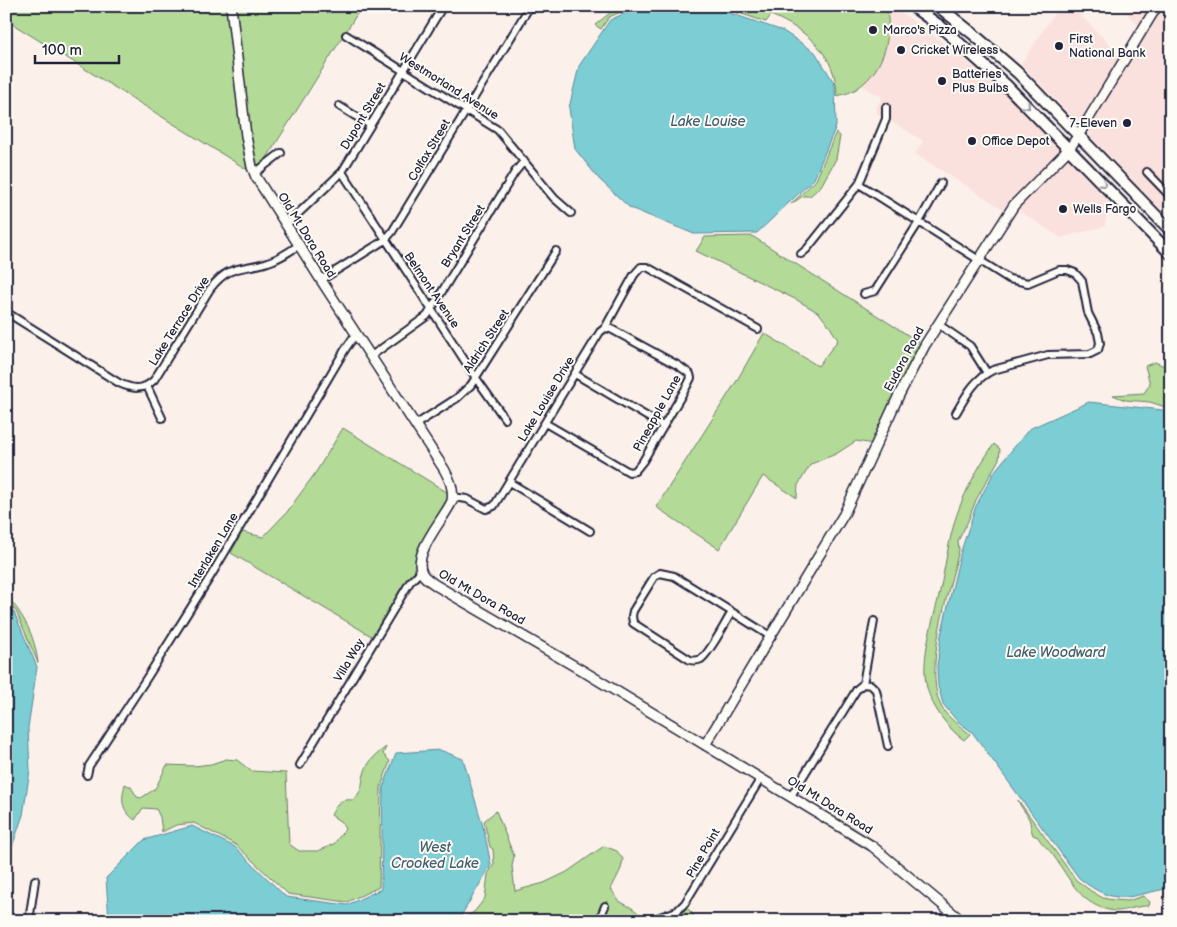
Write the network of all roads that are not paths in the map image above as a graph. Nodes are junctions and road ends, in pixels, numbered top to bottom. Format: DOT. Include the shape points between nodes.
graph roads {
  1 [pos="231,6"];
  2 [pos="443,6"];
  3 [pos="530,6"];
  4 [pos="912,6"];
  5 [pos="938,6"];
  6 [pos="1157,6"];
  7 [pos="346,34"];
  8 [pos="404,71"];
  9 [pos="338,106"];
  10 [pos="886,107"];
  11 [pos="467,110"];
  12 [pos="370,125"];
  13 [pos="1078,136"];
  14 [pos="1069,149"];
  15 [pos="281,153"];
  16 [pos="524,161"];
  17 [pos="342,172"];
  18 [pos="1147,172"];
  19 [pos="254,173"];
  20 [pos="941,183"];
  21 [pos="859,184"];
  22 [pos="1171,197"];
  23 [pos="571,213"];
  24 [pos="919,222"];
  25 [pos="286,225"];
  26 [pos="1171,231"];
  27 [pos="385,240"];
  28 [pos="299,245"];
  29 [pos="556,251"];
  30 [pos="801,254"];
  31 [pos="1171,254"];
  32 [pos="979,259"];
  33 [pos="321,280"];
  34 [pos="864,294"];
  35 [pos="431,309"];
  36 [pos="6,312"];
  37 [pos="938,324"];
  38 [pos="605,328"];
  39 [pos="758,329"];
  40 [pos="356,334"];
  41 [pos="370,356"];
  42 [pos="987,373"];
  43 [pos="575,374"];
  44 [pos="476,378"];
  45 [pos="147,386"];
  46 [pos="956,413"];
  47 [pos="162,418"];
  48 [pos="505,419"];
  49 [pos="545,423"];
  50 [pos="415,424"];
  51 [pos="663,426"];
  52 [pos="509,482"];
  53 [pos="452,497"];
  54 [pos="590,531"];
  55 [pos="421,571"];
  56 [pos="732,612"];
  57 [pos="874,621"];
  58 [pos="770,636"];
  59 [pos="863,684"];
  60 [pos="705,745"];
  61 [pos="888,746"];
  62 [pos="300,765"];
  63 [pos="87,775"];
  64 [pos="761,778"];
  65 [pos="791,796"];
  66 [pos="35,880"];
  67 [pos="605,906"];
  68 [pos="29,921"];
  69 [pos="599,921"];
  70 [pos="648,921"];
  71 [pos="962,921"];
  1 -- 19 [label="street, Old Mt Dora Road" via="246,136"];
  2 -- 8 [label="street, Dupont Street"];
  3 -- 11 [label="street, Colfax Street"];
  4 -- 14 [label="main road, one-way" via="994,73"];
  5 -- 13 [label="main road" via="1018,73"];
  6 -- 13 [label="street, Eudora Road"];
  7 -- 8 [label="street, Westmorland Avenue"];
  8 -- 11 [label="street, Westmorland Avenue"];
  8 -- 12 [label="street, Dupont Street"];
  9 -- 12 [label="street"];
  10 -- 21 [label="street" via="886,119"];
  11 -- 16 [label="street, Westmorland Avenue" via="498,130"];
  11 -- 27 [label="street, Colfax Street"];
  12 -- 17 [label="street, Dupont Street"];
  13 -- 14 [label="street, Eudora Road"];
  13 -- 26 [label="main road"];
  14 -- 31 [label="main road, one-way"];
  14 -- 32 [label="street, Eudora Road" via="1014,205"];
  15 -- 19 [label="street"];
  16 -- 23 [label="street, Westmorland Avenue" via="554,198"];
  16 -- 35 [label="street, Bryant Street"];
  17 -- 25 [label="street, Dupont Street"];
  17 -- 27 [label="street, Belmont Avenue"];
  18 -- 22 [label="street"];
  19 -- 25 [label="street, Old Mt Dora Road"];
  20 -- 24 [label="street"];
  21 -- 24 [label="street"];
  21 -- 30 [label="street"];
  24 -- 32 [label="street"];
  24 -- 34 [label="street" via="875,290"];
  25 -- 28 [label="street, Old Mt Dora Road"];
  27 -- 33 [label="street, Colfax Street"];
  27 -- 35 [label="street, Belmont Avenue"];
  28 -- 33 [label="street, Old Mt Dora Road"];
  28 -- 45 [label="street, Lake Terrace Drive" via="274,260 234,269 221,277 210,289 163,368"];
  29 -- 44 [label="street, Aldrich Street"];
  32 -- 37 [label="street, Eudora Road"];
  32 -- 42 [label="street" via="1009,279 1022,282 1032,282 1059,270 1075,273 1082,281 1088,313 1100,343 1098,350 1090,354 1048,355"];
  33 -- 40 [label="street, Old Mt Dora Road"];
  35 -- 41 [label="street, Bryant Street" via="427,316"];
  35 -- 44 [label="street, Belmont Avenue"];
  36 -- 45 [label="street" via="119,382 134,388"];
  37 -- 42 [label="street" via="970,346"];
  37 -- 58 [label="street, Eudora Road" via="912,367 844,514"];
  38 -- 39 [label="street, Lake Louise Drive" via="634,275 641,267 647,267"];
  38 -- 43 [label="street, Lake Louise Drive"];
  38 -- 51 [label="street, Pineapple Lane" via="690,374 687,386"];
  40 -- 41 [label="street, Old Mt Dora Road"];
  40 -- 63 [label="street, Interlaken Lane" via="207,583 89,766"];
  41 -- 50 [label="street, Old Mt Dora Road"];
  42 -- 46 [label="street" via="974,385"];
  43 -- 49 [label="street, Lake Louise Drive"];
  43 -- 51 [label="street"];
  44 -- 48 [label="street, Belmont Avenue"];
  44 -- 50 [label="street, Aldrich Street" via="457,398"];
  45 -- 47 [label="street"];
  49 -- 51 [label="street, Pineapple Lane" via="629,472 635,471"];
  49 -- 52 [label="street, Lake Louise Drive"];
  50 -- 53 [label="street, Old Mt Dora Road" via="444,469 452,487"];
  52 -- 53 [label="street, Lake Louise Drive" via="497,502 488,508"];
  52 -- 54 [label="street"];
  53 -- 55 [label="street, Old Mt Dora Road" via="422,553"];
  55 -- 60 [label="street, Old Mt Dora Road" via="437,586"];
  55 -- 62 [label="street, Villa Way" via="410,582"];
  56 -- 56 [label="street" via="704,656 695,661 636,626 632,620 633,611 654,577 664,573"];
  56 -- 58 [label="street"];
  57 -- 59 [label="street"];
  58 -- 60 [label="street, Eudora Road"];
  59 -- 61 [label="street" via="876,690"];
  59 -- 65 [label="street"];
  60 -- 64 [label="street, Old Mt Dora Road"];
  64 -- 65 [label="street, Old Mt Dora Road"];
  64 -- 70 [label="street, Pine Point" via="685,903 677,910"];
  65 -- 71 [label="street, Old Mt Dora Road" via="872,846"];
  66 -- 68 [label="street"];
  67 -- 69 [label="street"];
}
